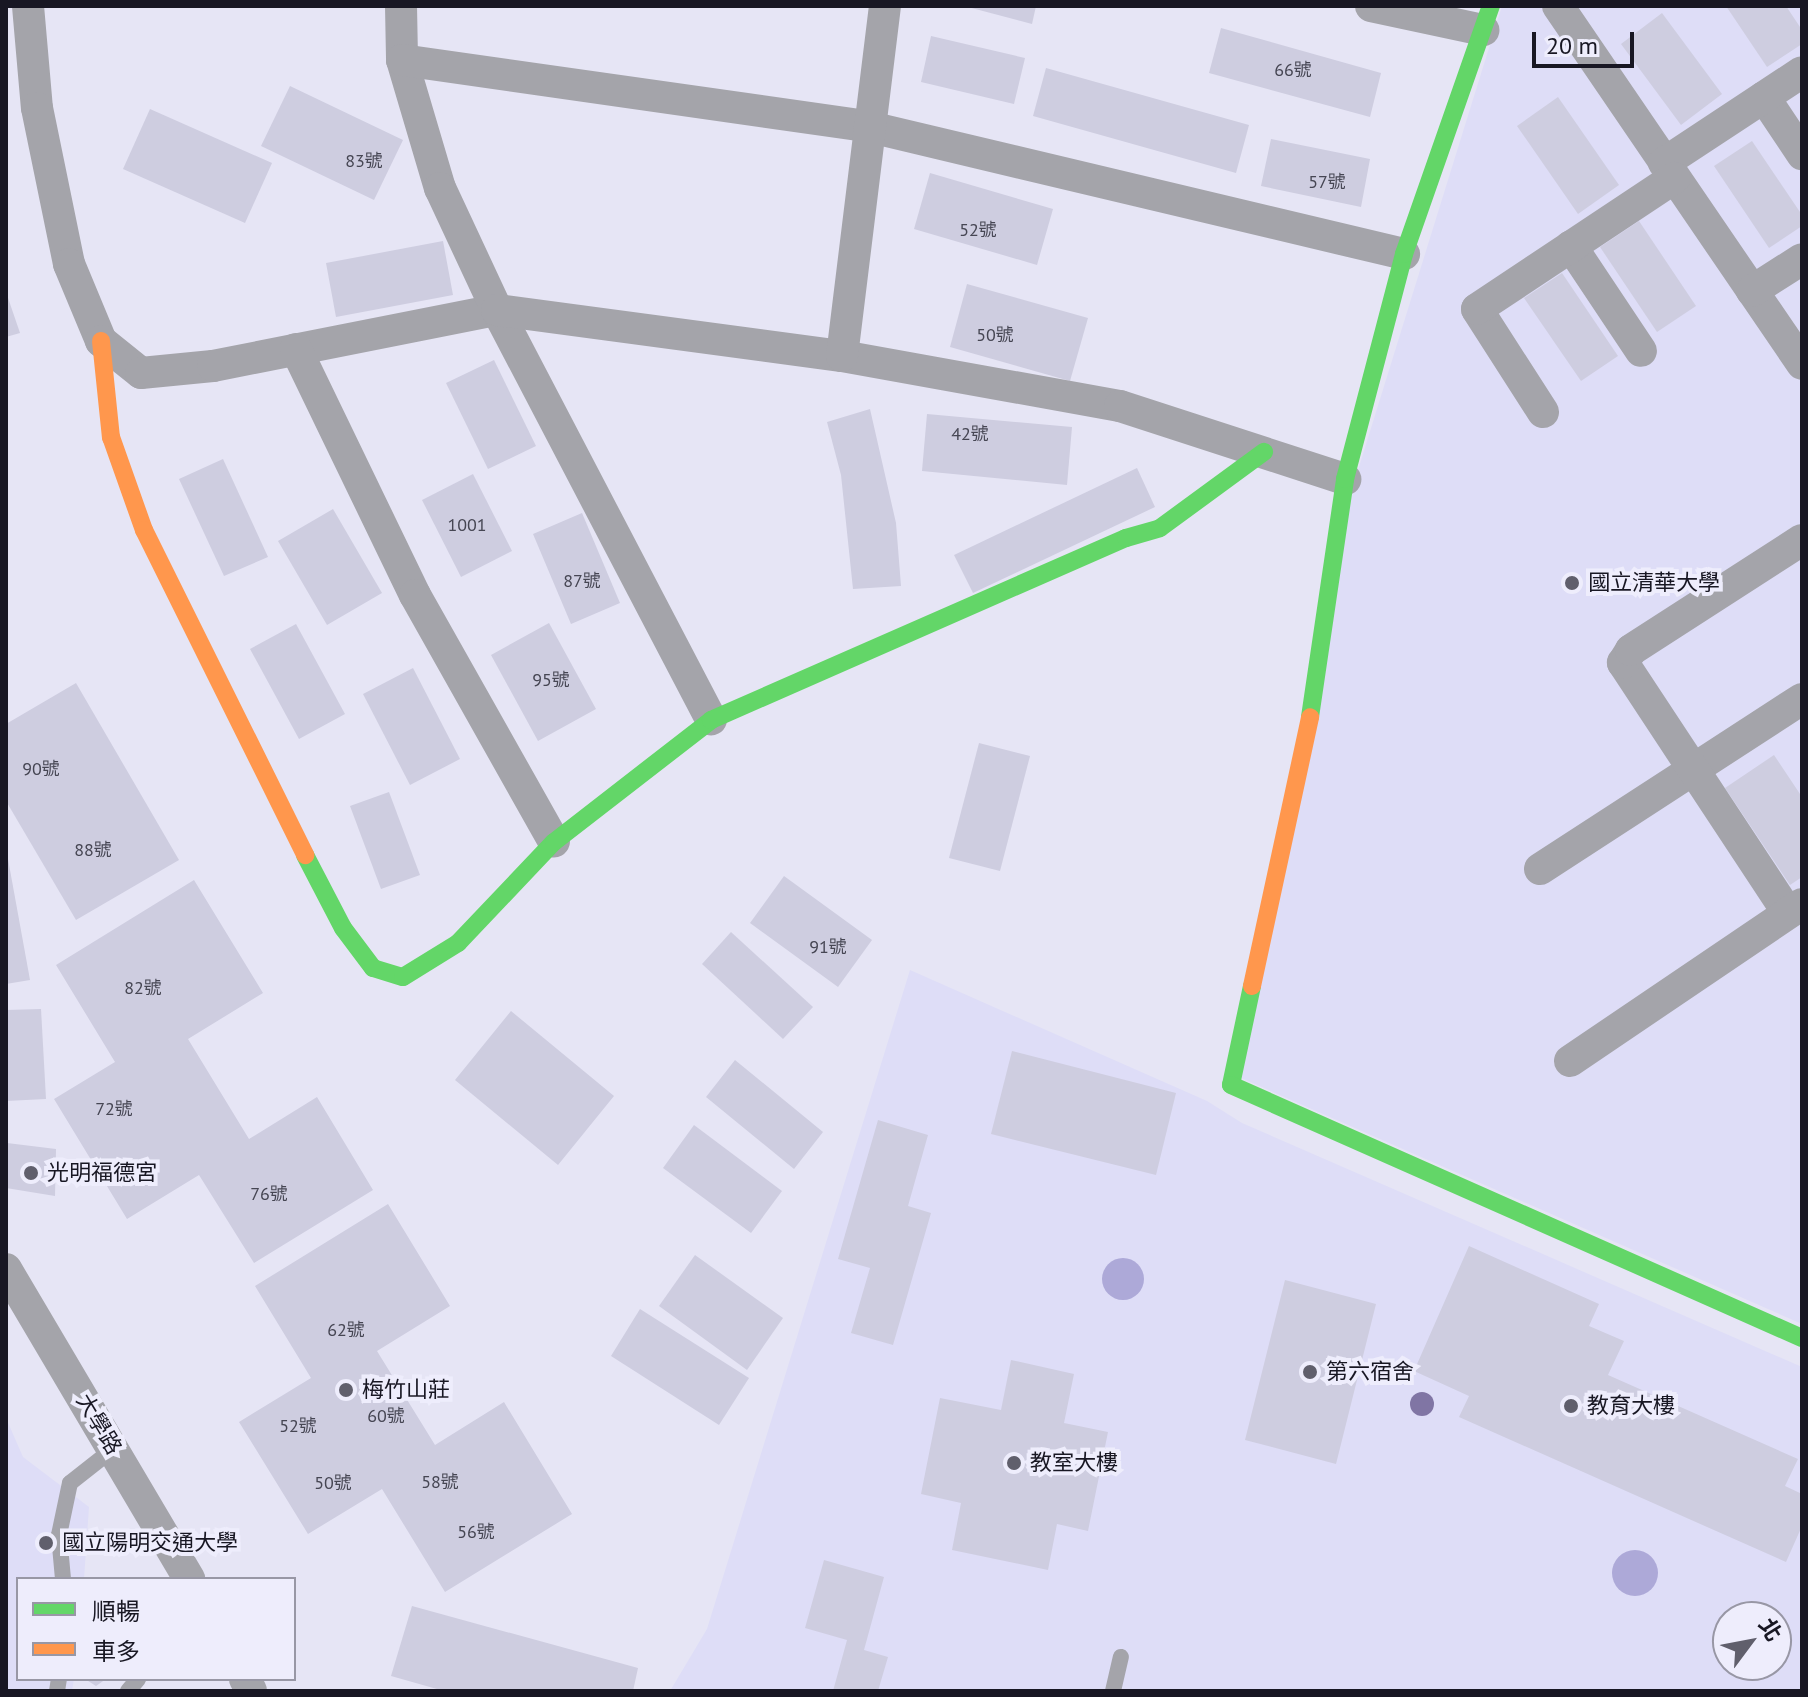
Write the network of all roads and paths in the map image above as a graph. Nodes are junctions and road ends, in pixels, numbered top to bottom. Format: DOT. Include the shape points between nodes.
graph roads {
  1 [pos="28,6"];
  2 [pos="401,6"];
  3 [pos="885,6"];
  4 [pos="1371,6"];
  5 [pos="1558,6"];
  6 [pos="1487,18"];
  7 [pos="402,60"];
  8 [pos="1802,72"];
  9 [pos="1764,97"];
  10 [pos="870,127"];
  11 [pos="1802,154"];
  12 [pos="1669,170"];
  13 [pos="1571,246"];
  14 [pos="1404,254"];
  15 [pos="1802,259"];
  16 [pos="1752,291"];
  17 [pos="497,310"];
  18 [pos="101,341"];
  19 [pos="296,349"];
  20 [pos="1641,351"];
  21 [pos="842,356"];
  22 [pos="1802,364"];
  23 [pos="1543,412"];
  24 [pos="1264,452"];
  25 [pos="1345,479"];
  26 [pos="1802,540"];
  27 [pos="1802,699"];
  28 [pos="711,720"];
  29 [pos="1694,769"];
  30 [pos="554,842"];
  31 [pos="1540,869"];
  32 [pos="1795,909"];
  33 [pos="1570,1061"];
  34 [pos="6,1269"];
  35 [pos="1802,1338"];
  36 [pos="113,1449"];
  37 [pos="63,1577"];
  38 [pos="188,1577"];
  39 [pos="1121,1657"];
  40 [pos="1113,1691"];
  1 -- 18 [label="street" via="37,108 69,264"];
  2 -- 7 [label="street"];
  3 -- 10 [label="street"];
  4 -- 6 [label="street"];
  5 -- 12 [label="street"];
  6 -- 14 [label="street"];
  7 -- 10 [label="street"];
  7 -- 17 [label="street" via="440,188"];
  8 -- 9 [label="street"];
  9 -- 11 [label="street"];
  9 -- 12 [label="street"];
  10 -- 14 [label="street"];
  10 -- 21 [label="street"];
  12 -- 13 [label="street"];
  12 -- 16 [label="street"];
  13 -- 20 [label="street"];
  13 -- 23 [label="street" via="1477,309"];
  14 -- 25 [label="street"];
  15 -- 16 [label="street"];
  16 -- 22 [label="street"];
  17 -- 19 [label="street"];
  17 -- 21 [label="street"];
  17 -- 28 [label="street"];
  18 -- 19 [label="street" via="141,373"];
  18 -- 30 [label="street" via="111,437 144,530 298,850 373,968 403,977 458,943"];
  19 -- 30 [label="street" via="415,595"];
  21 -- 24 [label="street" via="1120,406"];
  24 -- 25 [label="street"];
  24 -- 28 [label="street" via="1160,528 1126,538"];
  25 -- 35 [label="street" via="1320,672 1231,1085"];
  26 -- 29 [label="street" via="1631,650 1623,663"];
  27 -- 29 [label="street"];
  28 -- 30 [label="street"];
  29 -- 31 [label="street"];
  29 -- 32 [label="street"];
  32 -- 33 [label="street"];
  34 -- 36 [label="street, 大學路"];
  36 -- 37 [label="lane" via="70,1483 59,1535"];
  36 -- 38 [label="street, 大學路"];
  39 -- 40 [label="lane"];
}
